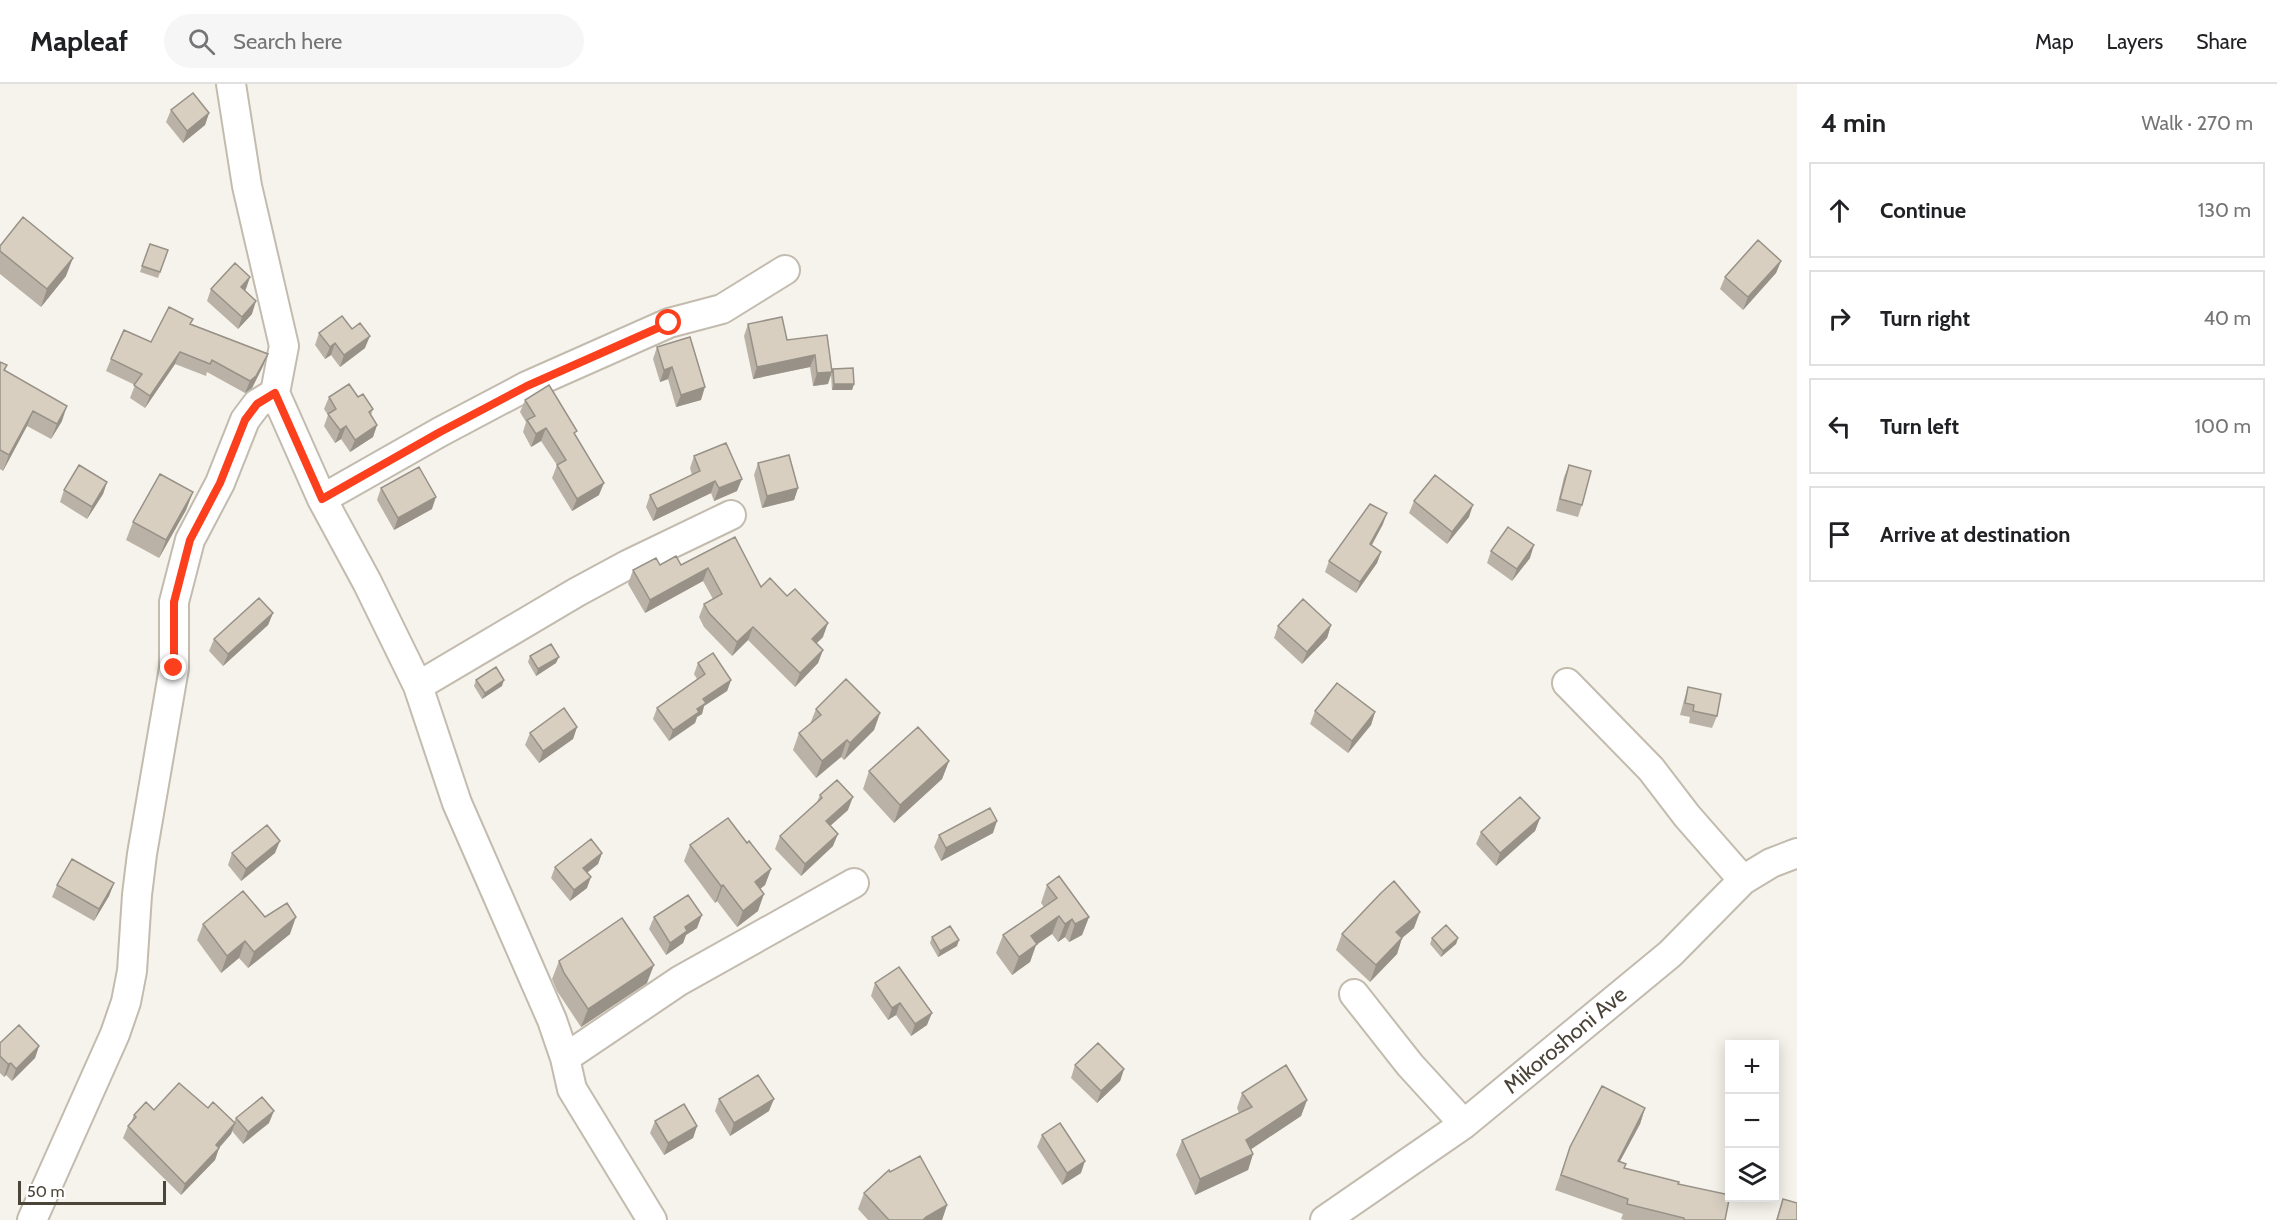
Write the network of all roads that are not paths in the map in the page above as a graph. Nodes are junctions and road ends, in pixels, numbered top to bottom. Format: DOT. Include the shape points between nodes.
graph roads {
  1 [pos="231,84"];
  2 [pos="786,270"];
  3 [pos="275,393"];
  4 [pos="322,499"];
  5 [pos="731,515"];
  6 [pos="1567,683"];
  7 [pos="418,686"];
  8 [pos="1797,853"];
  9 [pos="1743,880"];
  10 [pos="854,883"];
  11 [pos="1354,994"];
  12 [pos="565,1058"];
  13 [pos="1464,1124"];
  14 [pos="32,1220"];
  15 [pos="652,1220"];
  16 [pos="1325,1220"];
  1 -- 3 [label="street" via="247,186 284,346"];
  2 -- 4 [label="street" via="722,309 669,323 527,386"];
  3 -- 4 [label="street"];
  3 -- 14 [label="street" via="257,404 245,420 220,483 190,540 174,602 174,668 136,895 132,971 126,1002"];
  4 -- 7 [label="street" via="368,582"];
  5 -- 7 [label="street" via="597,581"];
  6 -- 9 [label="street" via="1651,769"];
  7 -- 12 [label="street" via="457,802"];
  8 -- 9 [label="street, Mikoroshoni Ave"];
  9 -- 13 [label="street, Mikoroshoni Ave" via="1670,954"];
  10 -- 12 [label="street" via="679,981"];
  11 -- 13 [label="street" via="1410,1065"];
  12 -- 15 [label="street" via="572,1089"];
  13 -- 16 [label="street, Mikoroshoni Ave"];
}
